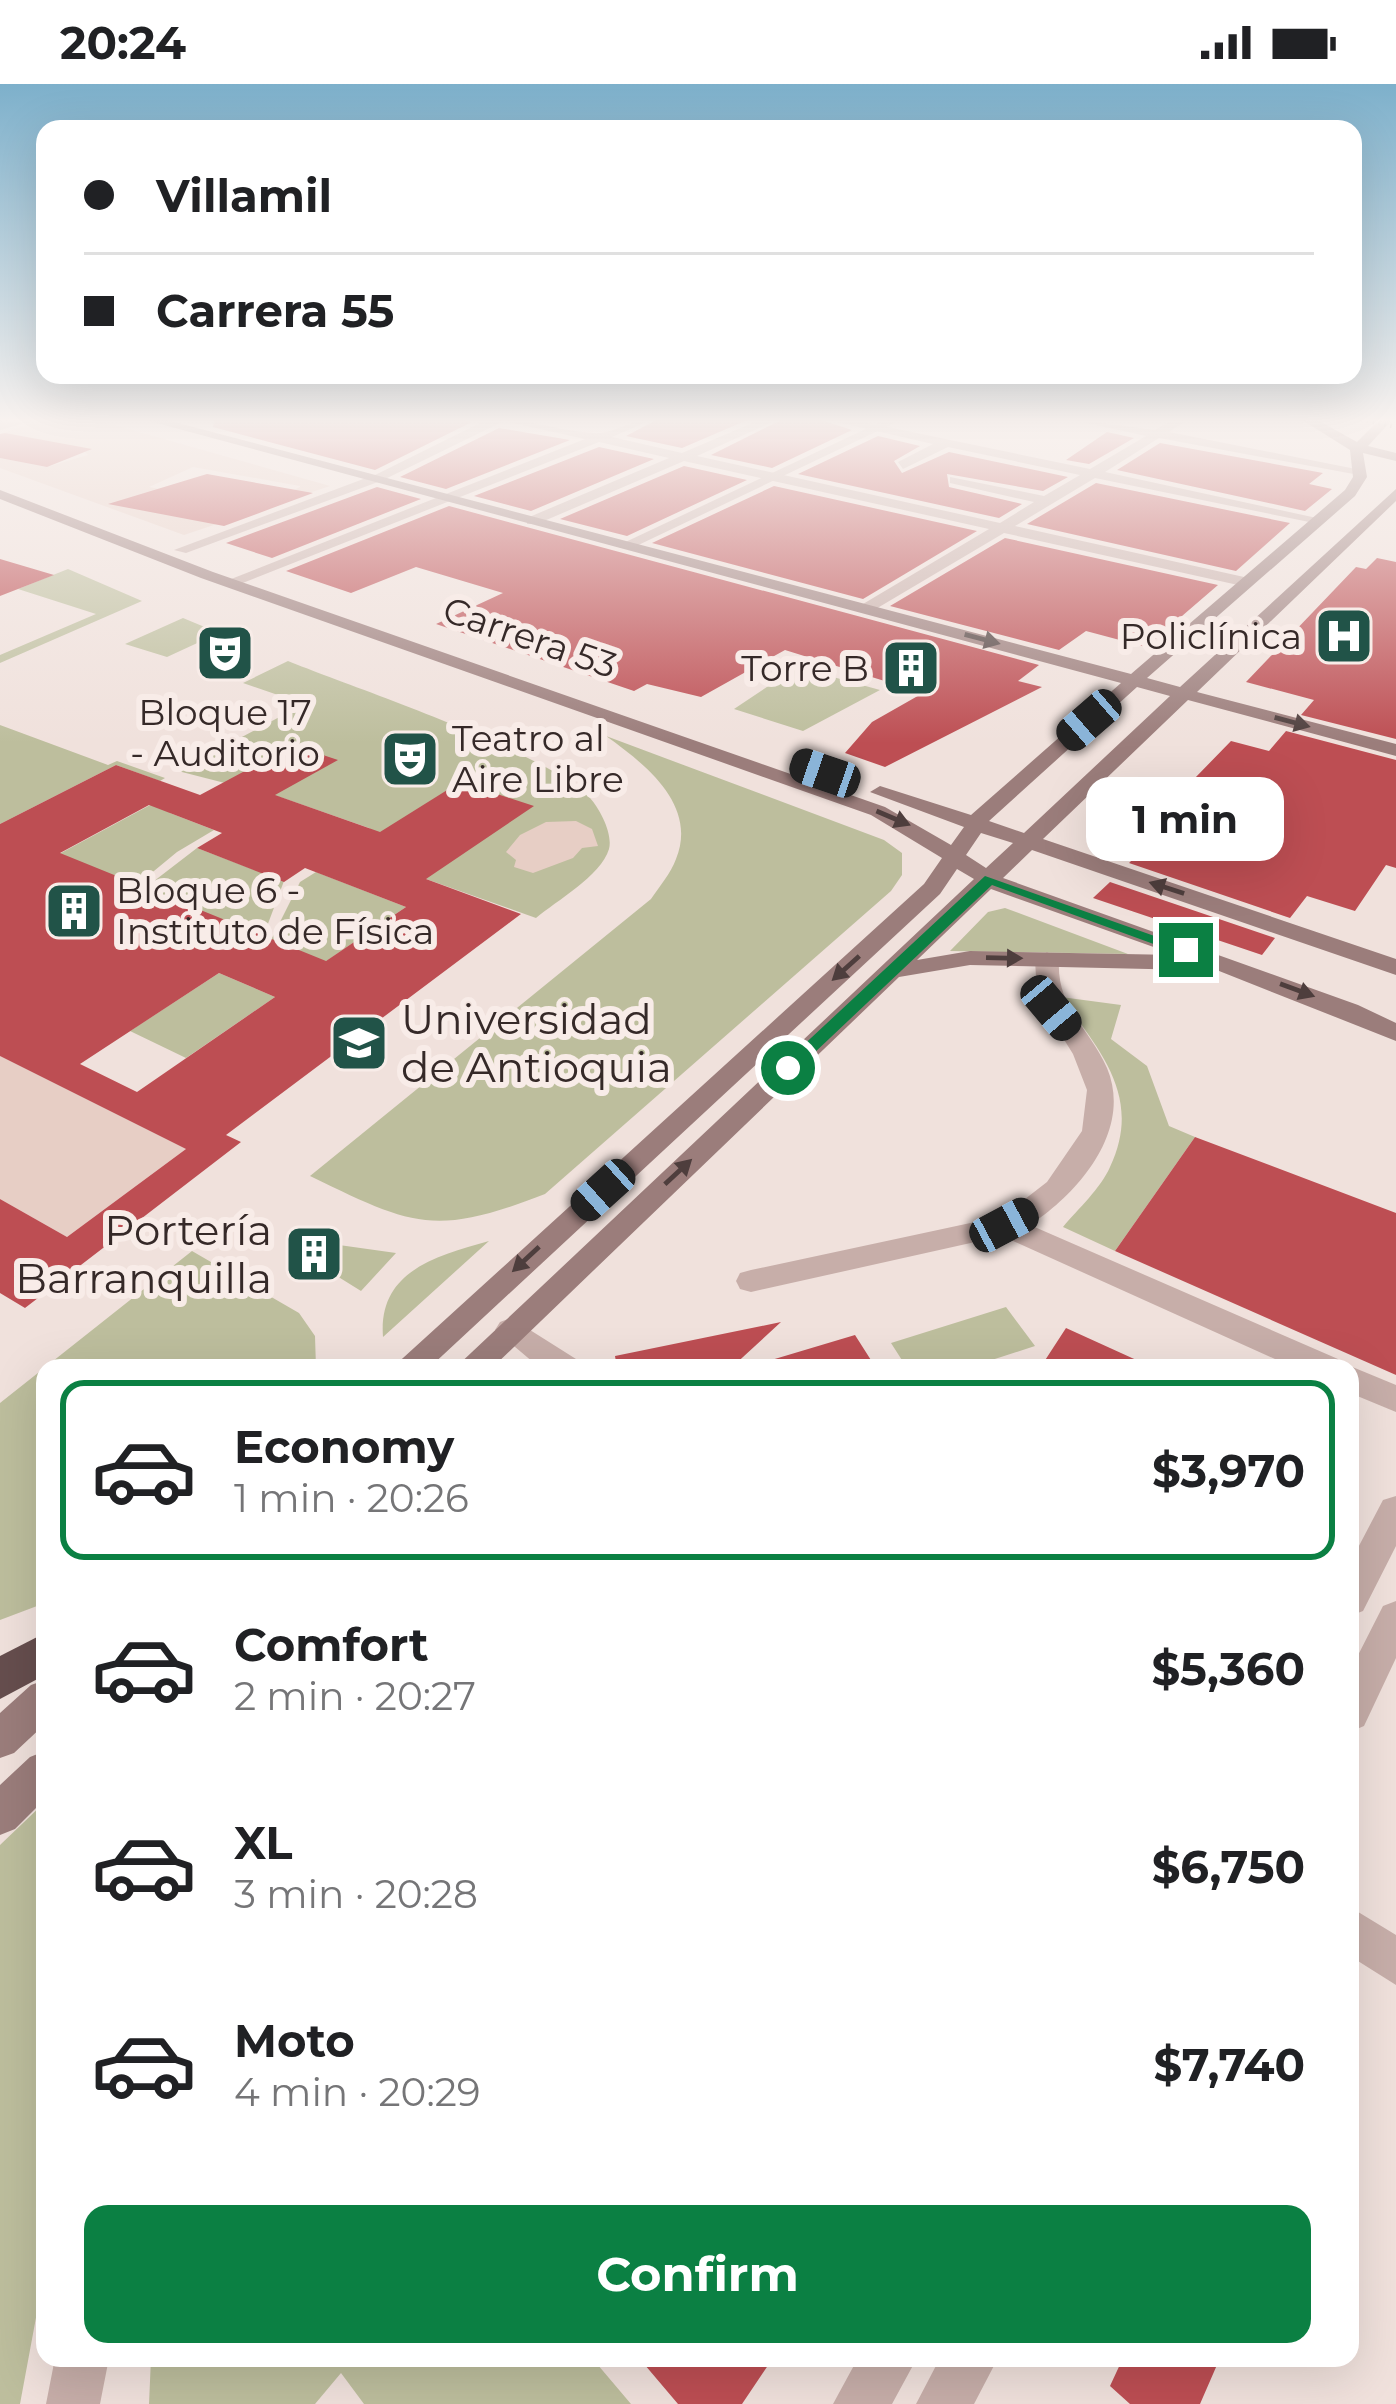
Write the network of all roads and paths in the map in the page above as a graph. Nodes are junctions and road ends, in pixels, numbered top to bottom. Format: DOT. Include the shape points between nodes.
graph roads {
  1 [pos="91,526"];
  2 [pos="123,526"];
  3 [pos="246,526"];
  4 [pos="374,526"];
  5 [pos="552,526"];
  6 [pos="668,526"];
  7 [pos="972,526"];
  8 [pos="1005,526"];
  9 [pos="1311,526"];
  10 [pos="1362,526"];
  11 [pos="996,532"];
  12 [pos="625,546"];
  13 [pos="182,550"];
  14 [pos="239,579"];
  15 [pos="1238,591"];
  16 [pos="869,608"];
  17 [pos="1276,609"];
  18 [pos="1135,680"];
  19 [pos="1187,694"];
  20 [pos="1396,750"];
  21 [pos="976,824"];
  22 [pos="1031,843"];
  23 [pos="957,856"];
  24 [pos="990,879"];
  25 [pos="1047,959"];
  26 [pos="1226,964"];
  27 [pos="1396,968"];
  28 [pos="888,973"];
  29 [pos="1396,1034"];
  30 [pos="1004,1225"];
  31 [pos="751,1281"];
  32 [pos="511,1330"];
  33 [pos="418,1359"];
  34 [pos="480,1359"];
  35 [pos="551,1359"];
  36 [pos="1306,1359"];
  37 [pos="1359,1383"];
  38 [pos="1396,1399"];
  39 [pos="1396,1510"];
  40 [pos="1359,1582"];
  41 [pos="1396,1618"];
  42 [pos="36,1657"];
  43 [pos="0,1679"];
  44 [pos="1359,1694"];
  45 [pos="36,1706"];
  46 [pos="0,1739"];
  47 [pos="36,1780"];
  48 [pos="0,1814"];
  49 [pos="1359,1935"];
  50 [pos="1396,1962"];
  51 [pos="80,2367"];
  52 [pos="884,2367"];
  53 [pos="966,2367"];
  54 [pos="74,2404"];
  55 [pos="860,2404"];
  56 [pos="943,2404"];
  1 -- 14 [label="main road, Carrera 53"];
  2 -- 13 [label="main road, Carrera 53"];
  3 -- 13 [label="street"];
  4 -- 14 [label="street"];
  5 -- 12 [label="main road"];
  6 -- 12 [label="street"];
  7 -- 11 [label="street"];
  8 -- 11 [label="street"];
  9 -- 15 [label="main road"];
  10 -- 17 [label="main road"];
  11 -- 15 [label="street"];
  11 -- 16 [label="street"];
  12 -- 16 [label="main road"];
  13 -- 14 [label="main road, Carrera 53"];
  14 -- 21 [label="main road, Carrera 53"];
  14 -- 23 [label="main road, Carrera 53, one-way" via="878,811"];
  15 -- 17 [label="main road"];
  15 -- 18 [label="main road"];
  16 -- 18 [label="main road, one-way"];
  17 -- 19 [label="main road"];
  18 -- 19 [label="main road"];
  18 -- 21 [label="main road"];
  19 -- 20 [label="main road, one-way"];
  19 -- 22 [label="main road"];
  21 -- 22 [label="main road, Carrera 53"];
  21 -- 23 [label="main road"];
  22 -- 24 [label="main road"];
  27 -- 22 [label="main road, Carrera 53, one-way"];
  23 -- 24 [label="main road, Carrera 53"];
  23 -- 33 [label="main road, one-way" via="932,889"];
  24 -- 26 [label="main road, Carrera 53"];
  24 -- 28 [label="main road"];
  25 -- 26 [label="main road"];
  28 -- 25 [label="main road, one-way" via="951,960"];
  25 -- 30 [label="street" via="1046,998 1096,1071 1099,1120 1050,1196"];
  26 -- 29 [label="main road, Carrera 53, one-way"];
  32 -- 28 [label="main road, one-way"];
  30 -- 31 [label="street"];
  30 -- 36 [label="street"];
  32 -- 34 [label="main road"];
  32 -- 35 [label="street"];
  37 -- 38 [label="street"];
  39 -- 40 [label="street"];
  41 -- 44 [label="street"];
  42 -- 43 [label="highway"];
  45 -- 46 [label="main road"];
  47 -- 48 [label="main road"];
  49 -- 50 [label="street"];
  51 -- 54 [label="street"];
  52 -- 55 [label="street"];
  53 -- 56 [label="street"];
}
